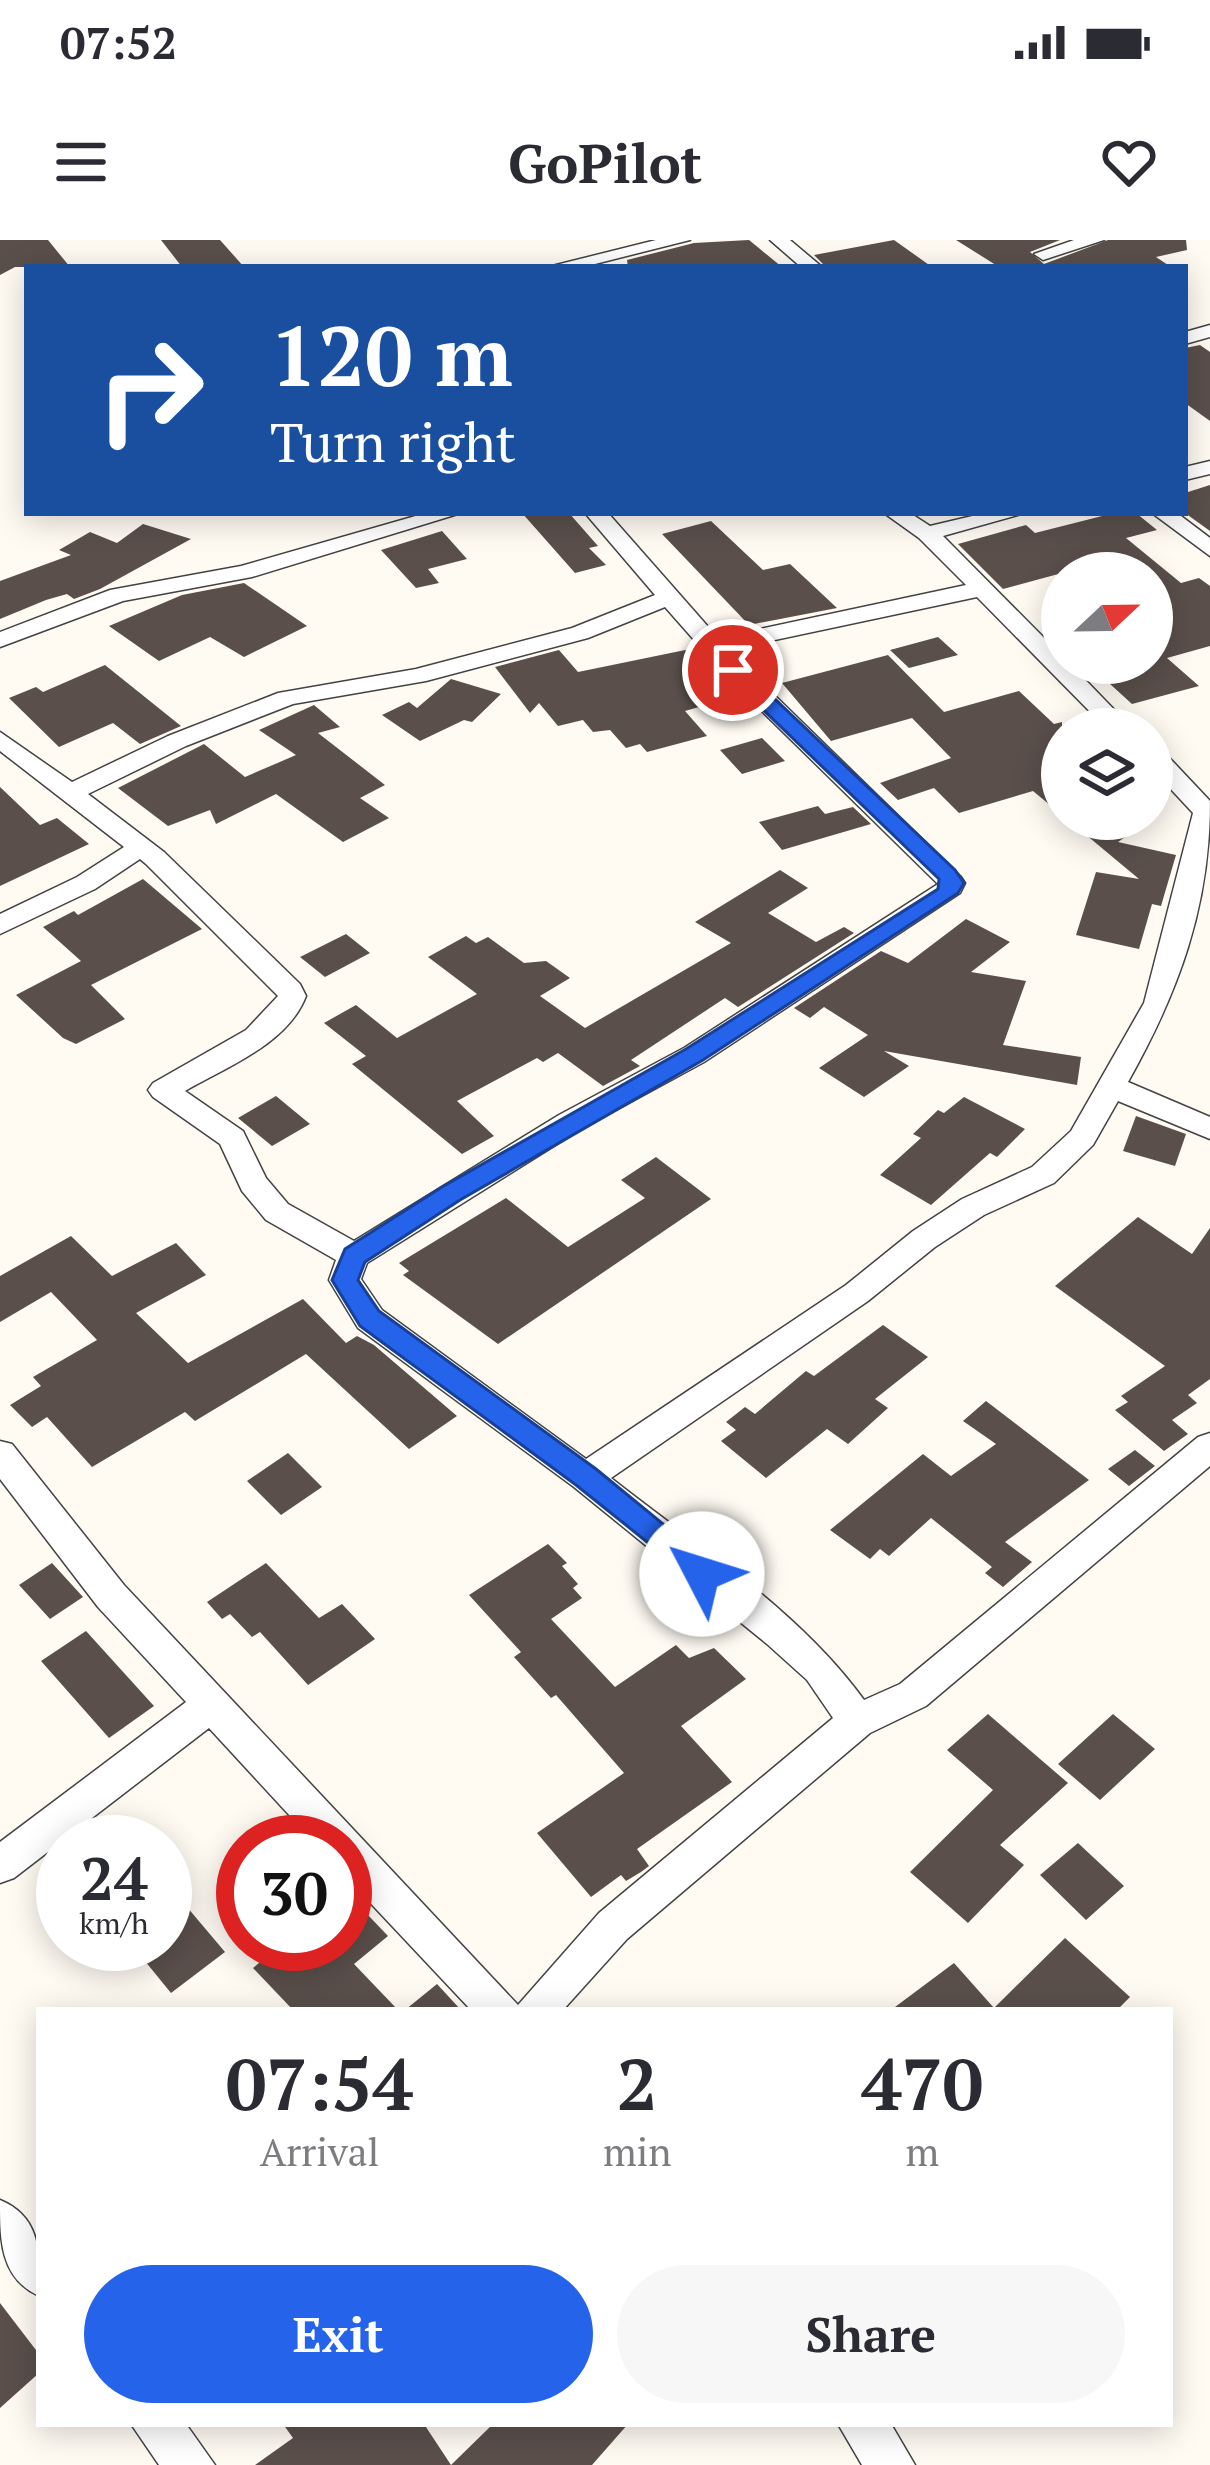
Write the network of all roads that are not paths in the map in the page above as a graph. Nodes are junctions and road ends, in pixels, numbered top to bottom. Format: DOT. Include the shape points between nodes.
graph roads {
  1 [pos="681,240"];
  2 [pos="779,240"];
  3 [pos="1023,240"];
  4 [pos="1095,240"];
  5 [pos="1043,254"];
  6 [pos="571,264"];
  7 [pos="809,264"];
  8 [pos="1057,264"];
  9 [pos="440,516"];
  10 [pos="599,516"];
  11 [pos="900,516"];
  12 [pos="1001,516"];
  13 [pos="1167,516"];
  14 [pos="927,533"];
  15 [pos="1210,549"];
  16 [pos="980,589"];
  17 [pos="670,597"];
  18 [pos="0,640"];
  19 [pos="712,646"];
  20 [pos="1100,708"];
  21 [pos="0,739"];
  22 [pos="1173,777"];
  23 [pos="74,791"];
  24 [pos="138,849"];
  25 [pos="0,925"];
  26 [pos="1112,1088"];
  27 [pos="1210,1129"];
  28 [pos="355,1256"];
  29 [pos="1210,1445"];
  30 [pos="3,1466"];
  31 [pos="586,1477"];
  32 [pos="208,1707"];
  33 [pos="857,1721"];
  34 [pos="313,1815"];
  35 [pos="0,1865"];
  36 [pos="372,1877"];
  37 [pos="496,2007"];
  38 [pos="539,2007"];
  39 [pos="0,2222"];
  40 [pos="36,2269"];
  41 [pos="158,2427"];
  42 [pos="864,2427"];
  43 [pos="191,2465"];
  44 [pos="891,2465"];
  1 -- 6 [label="street"];
  2 -- 7 [label="street"];
  3 -- 5 [label="street"];
  4 -- 5 [label="street"];
  5 -- 8 [label="street"];
  9 -- 18 [label="street" via="244,572 118,595"];
  10 -- 17 [label="street"];
  11 -- 14 [label="street"];
  12 -- 14 [label="street"];
  13 -- 15 [label="street"];
  14 -- 16 [label="street"];
  16 -- 19 [label="street"];
  16 -- 20 [label="street"];
  17 -- 19 [label="street"];
  17 -- 23 [label="street" via="580,633 441,670 287,698"];
  19 -- 28 [label="street" via="947,875 947,893"];
  21 -- 23 [label="street"];
  22 -- 26 [label="street" via="1206,812 1203,838 1158,1003"];
  23 -- 24 [label="street"];
  24 -- 25 [label="street"];
  24 -- 28 [label="street" via="292,996 278,1020 163,1090 232,1138 277,1212"];
  26 -- 27 [label="street"];
  26 -- 31 [label="street" via="1082,1138 1043,1174 924,1239"];
  28 -- 31 [label="street" via="345,1280 370,1318"];
  29 -- 33 [label="street" via="914,1695"];
  30 -- 32 [label="street"];
  31 -- 33 [label="street" via="820,1669"];
  32 -- 34 [label="street"];
  32 -- 35 [label="street"];
  33 -- 38 [label="street" via="613,1926"];
  36 -- 37 [label="street"];
  39 -- 40 [label="street"];
  41 -- 43 [label="street"];
  42 -- 44 [label="street"];
}
